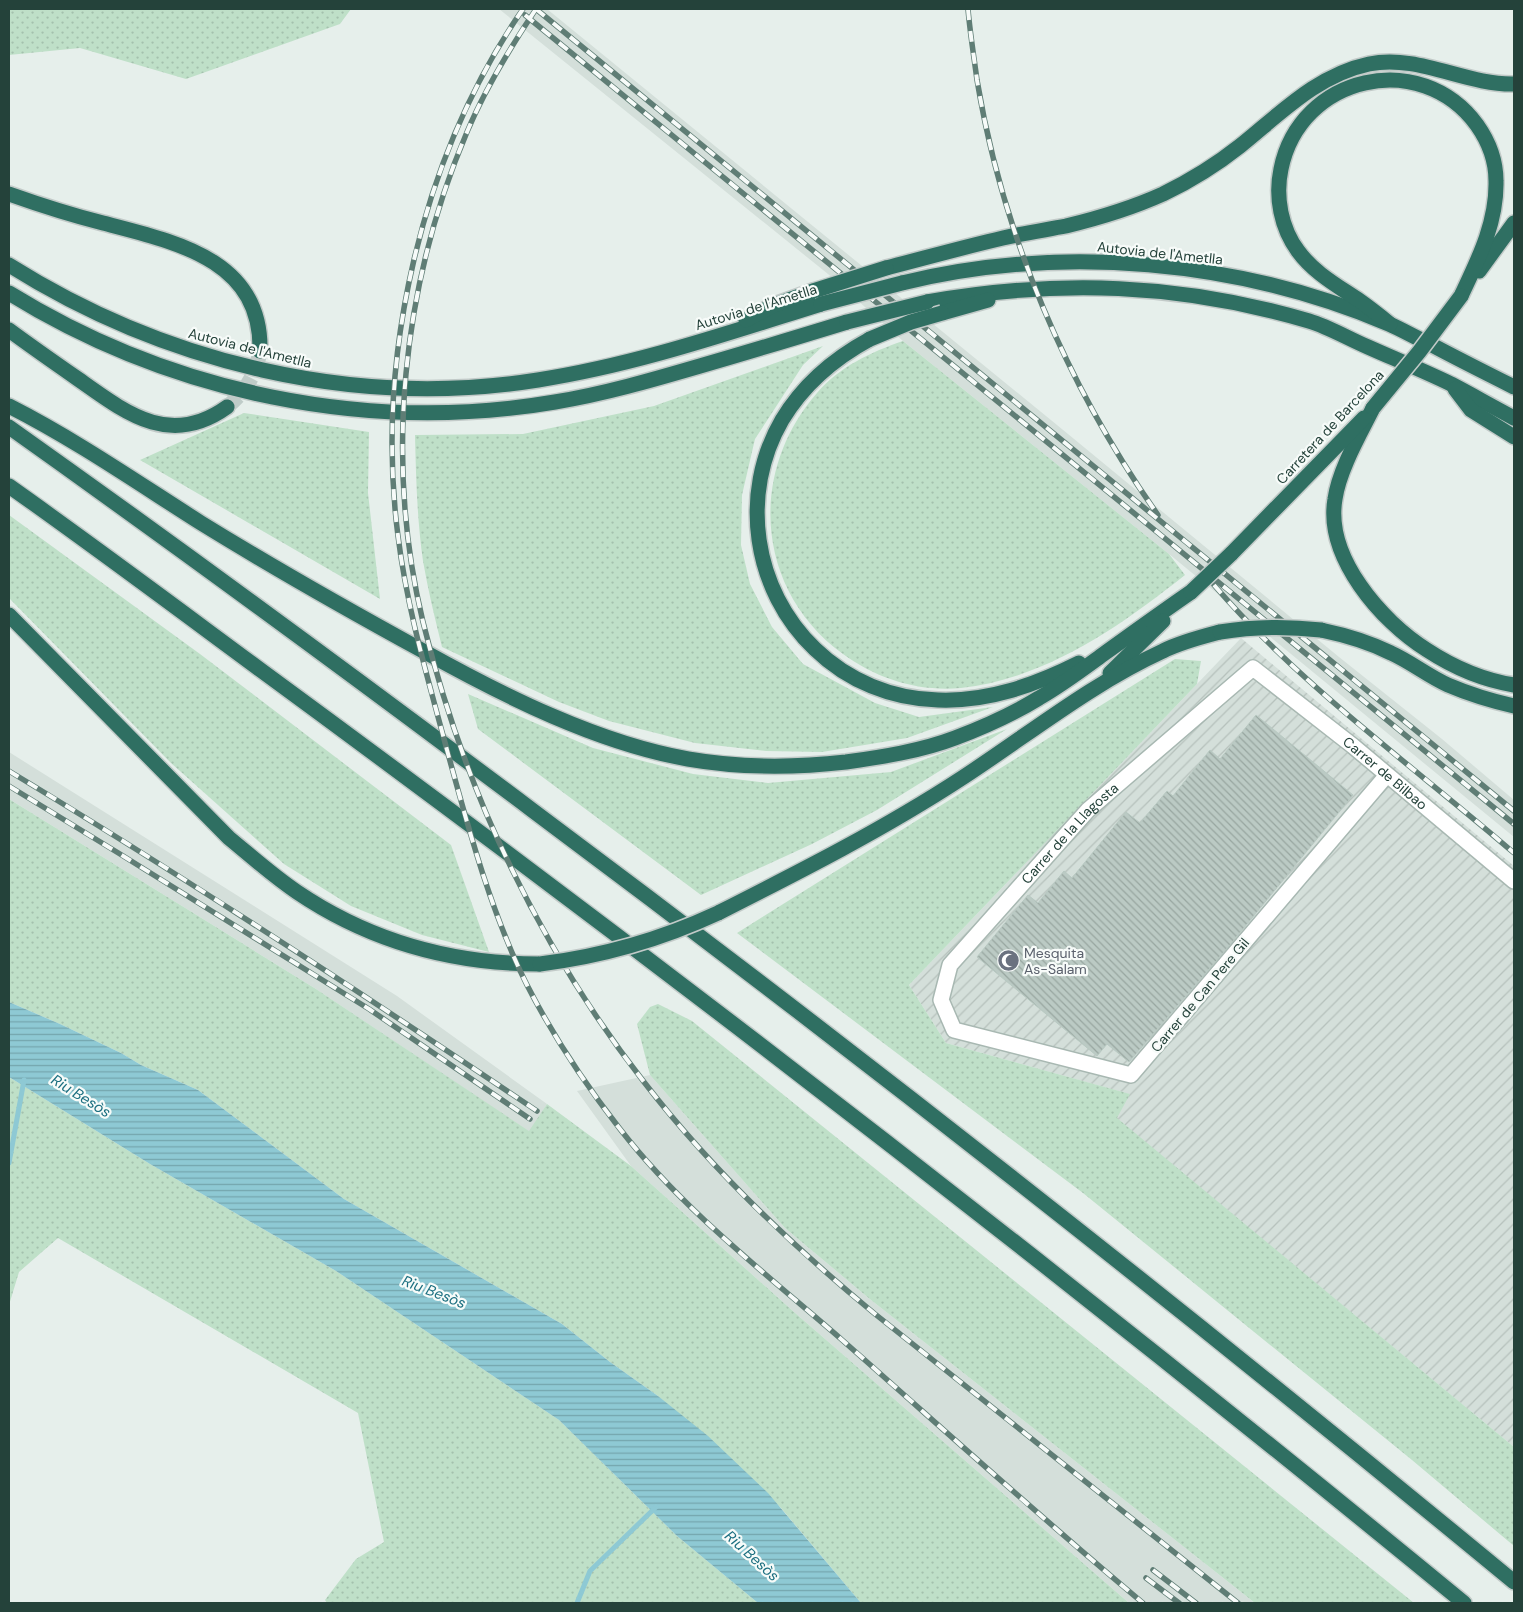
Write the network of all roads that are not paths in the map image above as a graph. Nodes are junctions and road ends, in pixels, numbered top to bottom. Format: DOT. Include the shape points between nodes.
graph roads {
  1 [pos="1514,84"];
  2 [pos="9,194"];
  3 [pos="1514,223"];
  4 [pos="9,265"];
  5 [pos="1024,289"];
  6 [pos="9,294"];
  7 [pos="1461,296"];
  8 [pos="1390,324"];
  9 [pos="9,330"];
  10 [pos="712,338"];
  11 [pos="260,351"];
  12 [pos="1451,384"];
  13 [pos="1514,388"];
  14 [pos="9,406"];
  15 [pos="227,407"];
  16 [pos="1374,408"];
  17 [pos="1514,418"];
  18 [pos="9,427"];
  19 [pos="1514,438"];
  20 [pos="9,486"];
  21 [pos="1191,592"];
  22 [pos="9,615"];
  23 [pos="1131,635"];
  24 [pos="1253,668"];
  25 [pos="1514,685"];
  26 [pos="1089,693"];
  27 [pos="1514,706"];
  28 [pos="1387,774"];
  29 [pos="1514,881"];
  30 [pos="954,1030"];
  31 [pos="1514,1582"];
  32 [pos="1464,1603"];
  1 -- 10 [label="highway, bridge" via="1477,81 1392,62 1351,69 1312,88 1222,160 1164,193 1093,219 886,268 813,291 772,306"];
  2 -- 11 [label="highway" via="180,244 214,262 239,283 254,307 261,336"];
  3 -- 7 [label="highway, Carretera de Barcelona"];
  4 -- 10 [label="highway, Autovia de l'Ametlla" via="87,309 157,339 267,372 342,384 421,389 501,385 595,369"];
  5 -- 6 [label="highway, bridge" via="927,302 586,397 445,413 375,412 314,405 220,385 116,350"];
  5 -- 12 [label="highway" via="1119,288 1226,300 1311,322"];
  5 -- 23 [label="highway, bridge" via="912,322 870,339 813,381 783,419 766,458 757,523 762,562 776,596 809,644 838,669 873,687 920,699 954,700 997,694 1024,686 1056,674"];
  7 -- 8 [label="highway" via="1486,242 1492,220 1496,180 1489,146 1460,106 1427,88 1394,80 1344,89 1315,108 1291,139 1279,180 1282,216 1288,234 1308,263"];
  7 -- 16 [label="highway, Carretera de Barcelona, bridge"];
  8 -- 10 [label="highway, Autovia de l'Ametlla, bridge" via="1258,282 1197,270 1066,262 936,275 821,304"];
  8 -- 13 [label="highway, Autovia de l'Ametlla"];
  9 -- 15 [label="highway" via="118,407 146,421 188,425 215,416"];
  12 -- 17 [label="highway"];
  12 -- 19 [label="highway" via="1471,410"];
  14 -- 23 [label="highway" via="293,577 463,673 600,736 686,758 741,765 795,766 868,759 927,746 979,728 1037,700"];
  16 -- 21 [label="highway, Carretera de Barcelona, bridge"];
  16 -- 25 [label="highway" via="1339,483 1335,499 1335,529 1348,566 1376,606 1409,638 1468,672"];
  18 -- 31 [label="highway" via="406,715 803,1014 1230,1350"];
  20 -- 32 [label="highway" via="441,803 736,1025 1102,1310"];
  21 -- 23 [label="highway"];
  21 -- 26 [label="highway"];
  22 -- 26 [label="highway, bridge" via="229,838 297,892 351,924 382,937 445,956 508,964 574,960 616,951 718,913 895,821"];
  24 -- 28 [label="street, Carrer de Bilbao"];
  24 -- 30 [label="street, Carrer de la Llagosta" via="1088,810 950,965 941,1000"];
  26 -- 27 [label="highway, bridge" via="1140,662 1183,642 1220,632 1265,626 1321,630 1376,646 1446,684"];
  28 -- 29 [label="street, Carrer de Bilbao"];
  28 -- 30 [label="street, Carrer de Can Pere Gil" via="1131,1075"];
}
